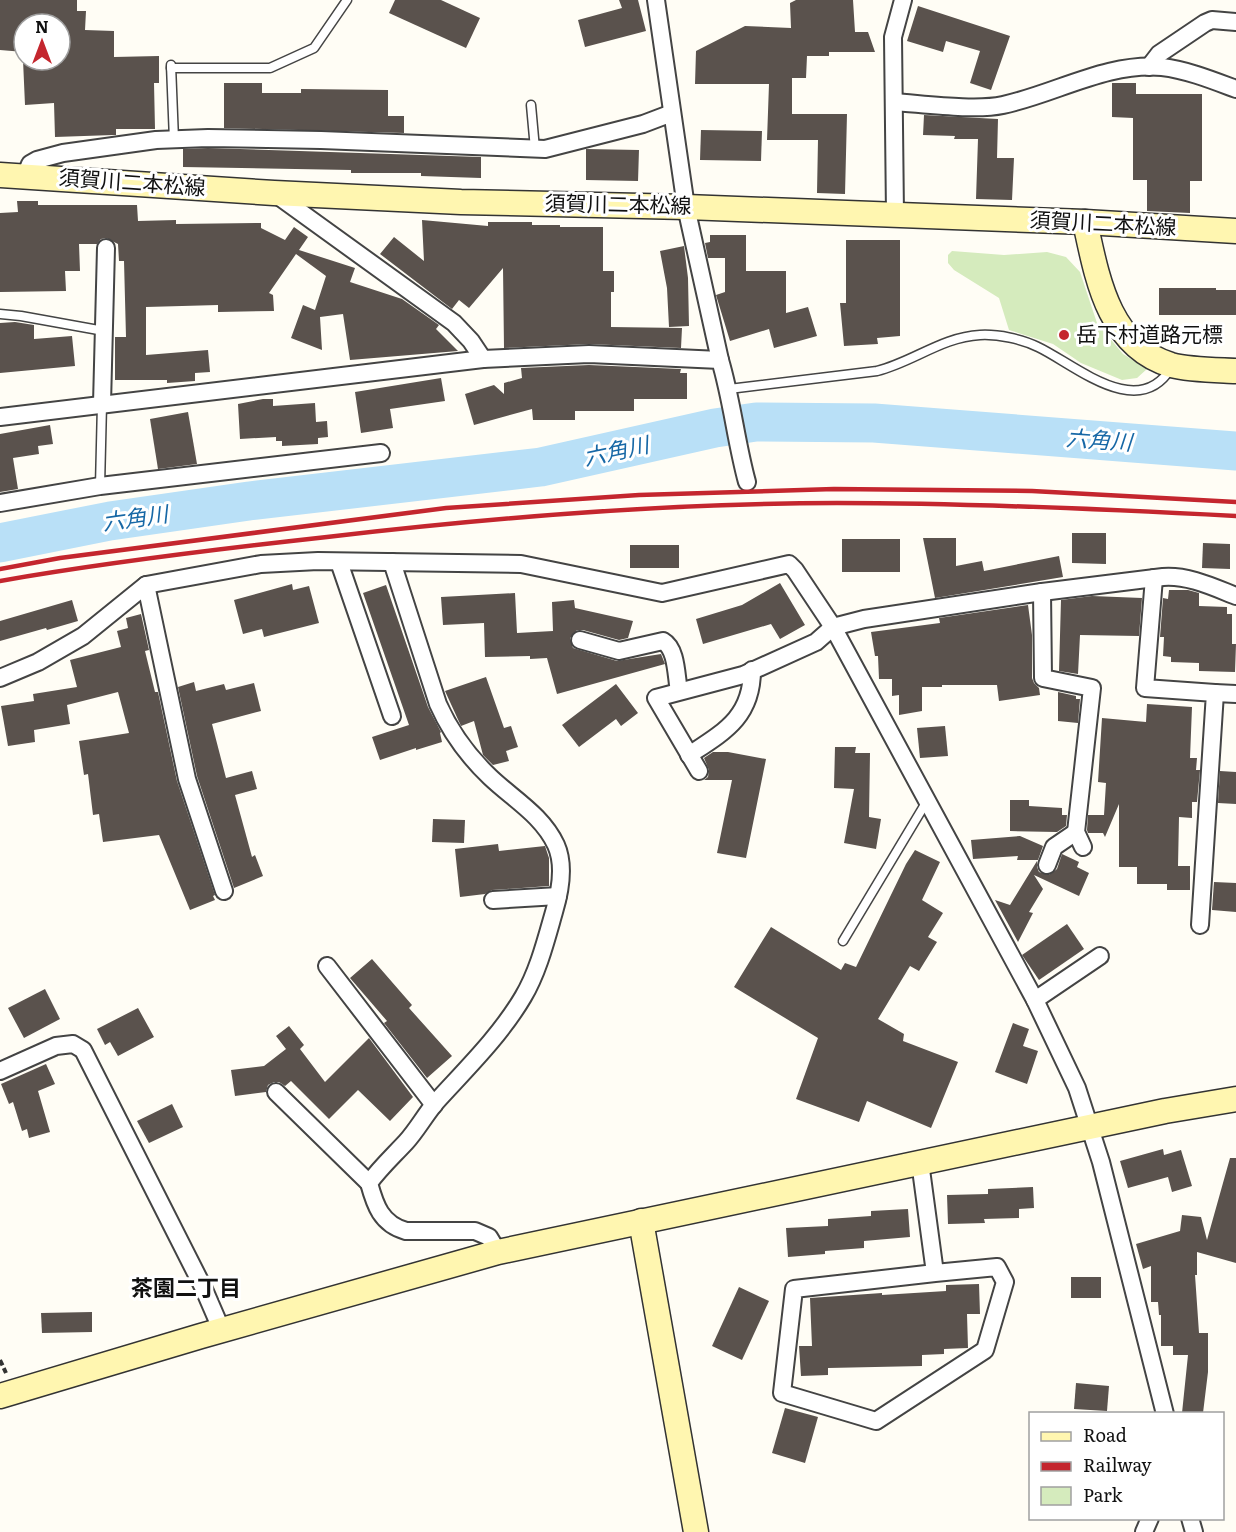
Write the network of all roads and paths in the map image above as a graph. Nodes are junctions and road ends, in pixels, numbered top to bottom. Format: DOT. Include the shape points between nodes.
graph roads {
  1 [pos="347,0"];
  2 [pos="656,0"];
  3 [pos="903,0"];
  4 [pos="1236,22"];
  5 [pos="1149,67"];
  6 [pos="1236,89"];
  7 [pos="894,102"];
  8 [pos="531,105"];
  9 [pos="672,113"];
  10 [pos="174,140"];
  11 [pos="535,149"];
  12 [pos="0,175"];
  13 [pos="25,176"];
  14 [pos="274,193"];
  15 [pos="686,207"];
  16 [pos="895,215"];
  17 [pos="1085,222"];
  18 [pos="1236,231"];
  19 [pos="106,248"];
  20 [pos="0,314"];
  21 [pos="104,331"];
  22 [pos="483,359"];
  23 [pos="720,360"];
  24 [pos="1173,366"];
  25 [pos="1236,371"];
  26 [pos="730,394"];
  27 [pos="102,404"];
  28 [pos="0,417"];
  29 [pos="381,453"];
  30 [pos="747,482"];
  31 [pos="100,486"];
  32 [pos="0,503"];
  33 [pos="339,562"];
  34 [pos="392,562"];
  35 [pos="1154,578"];
  36 [pos="146,585"];
  37 [pos="1042,592"];
  38 [pos="1236,596"];
  39 [pos="832,627"];
  40 [pos="580,640"];
  41 [pos="752,670"];
  42 [pos="0,678"];
  43 [pos="679,691"];
  44 [pos="1215,693"];
  45 [pos="1236,694"];
  46 [pos="392,716"];
  47 [pos="689,755"];
  48 [pos="699,771"];
  49 [pos="927,801"];
  50 [pos="1047,865"];
  51 [pos="224,891"];
  52 [pos="558,896"];
  53 [pos="493,900"];
  54 [pos="1200,925"];
  55 [pos="843,941"];
  56 [pos="1100,956"];
  57 [pos="327,966"];
  58 [pos="1035,1000"];
  59 [pos="0,1071"];
  60 [pos="276,1092"];
  61 [pos="1236,1098"];
  62 [pos="434,1105"];
  63 [pos="1091,1127"];
  64 [pos="920,1162"];
  65 [pos="369,1183"];
  66 [pos="640,1221"];
  67 [pos="498,1252"];
  68 [pos="935,1273"];
  69 [pos="222,1330"];
  70 [pos="0,1396"];
  71 [pos="1165,1412"];
  72 [pos="696,1532"];
  1 -- 10 [label="lane" via="314,48 270,68 171,66"];
  2 -- 9 [label="street"];
  3 -- 7 [label="street" via="893,37"];
  4 -- 5 [label="street" via="1205,23 1159,54"];
  5 -- 6 [label="street" via="1204,77"];
  5 -- 7 [label="street" via="1099,75 1002,105"];
  7 -- 16 [label="street"];
  8 -- 11 [label="lane"];
  9 -- 11 [label="street" via="643,124"];
  9 -- 15 [label="street"];
  10 -- 11 [label="street" via="321,140"];
  10 -- 13 [label="street" via="63,153 37,160"];
  12 -- 13 [label="street, 須賀川二本松線"];
  13 -- 14 [label="street, 須賀川二本松線"];
  14 -- 15 [label="street, 須賀川二本松線"];
  14 -- 22 [label="street" via="454,323"];
  15 -- 16 [label="street, 須賀川二本松線"];
  15 -- 23 [label="street"];
  16 -- 17 [label="street, 須賀川二本松線"];
  17 -- 18 [label="street, 須賀川二本松線"];
  17 -- 24 [label="street" via="1105,300 1120,328 1139,349"];
  19 -- 21 [label="street"];
  20 -- 21 [label="lane"];
  21 -- 27 [label="street"];
  22 -- 23 [label="street" via="589,354"];
  22 -- 27 [label="street"];
  23 -- 26 [label="street"];
  24 -- 25 [label="street"];
  24 -- 26 [label="lane" via="1165,378 1151,386 1127,389 1090,378 1037,346 981,335 942,343 895,367"];
  26 -- 30 [label="street"];
  27 -- 28 [label="street"];
  27 -- 31 [label="lane"];
  29 -- 31 [label="street"];
  31 -- 32 [label="street"];
  33 -- 34 [label="street"];
  33 -- 36 [label="street" via="261,564"];
  33 -- 46 [label="street"];
  34 -- 39 [label="street" via="521,564 662,593 789,564"];
  34 -- 52 [label="street" via="447,724 490,778 516,798 549,834 557,847 560,864"];
  35 -- 37 [label="street"];
  35 -- 38 [label="street" via="1187,578"];
  35 -- 44 [label="street" via="1145,688"];
  36 -- 42 [label="street" via="83,636"];
  36 -- 51 [label="street" via="187,779"];
  37 -- 39 [label="street"];
  37 -- 50 [label="street" via="1044,678 1092,688 1079,839 1053,847"];
  39 -- 41 [label="street" via="816,642"];
  39 -- 49 [label="street"];
  40 -- 43 [label="street" via="619,651 663,641 669,644"];
  41 -- 43 [label="street"];
  41 -- 47 [label="street" via="752,686 739,715 728,729"];
  43 -- 47 [label="street" via="656,698"];
  44 -- 45 [label="street"];
  44 -- 54 [label="street"];
  47 -- 48 [label="street"];
  49 -- 55 [label="lane"];
  49 -- 58 [label="street"];
  52 -- 53 [label="street"];
  52 -- 62 [label="street" via="523,998"];
  56 -- 58 [label="street"];
  57 -- 62 [label="street"];
  58 -- 63 [label="street"];
  59 -- 69 [label="street" via="56,1046 73,1044 83,1050"];
  60 -- 65 [label="street"];
  61 -- 63 [label="street"];
  62 -- 65 [label="street"];
  63 -- 64 [label="street"];
  63 -- 71 [label="street"];
  64 -- 66 [label="street"];
  64 -- 68 [label="street"];
  65 -- 67 [label="street" via="381,1215 398,1228 475,1231 489,1237"];
  66 -- 67 [label="street"];
  66 -- 72 [label="street"];
  67 -- 69 [label="street"];
  68 -- 68 [label="street" via="795,1289 783,1393 876,1421 985,1350 1005,1282 997,1267"];
  69 -- 70 [label="street"];
}
